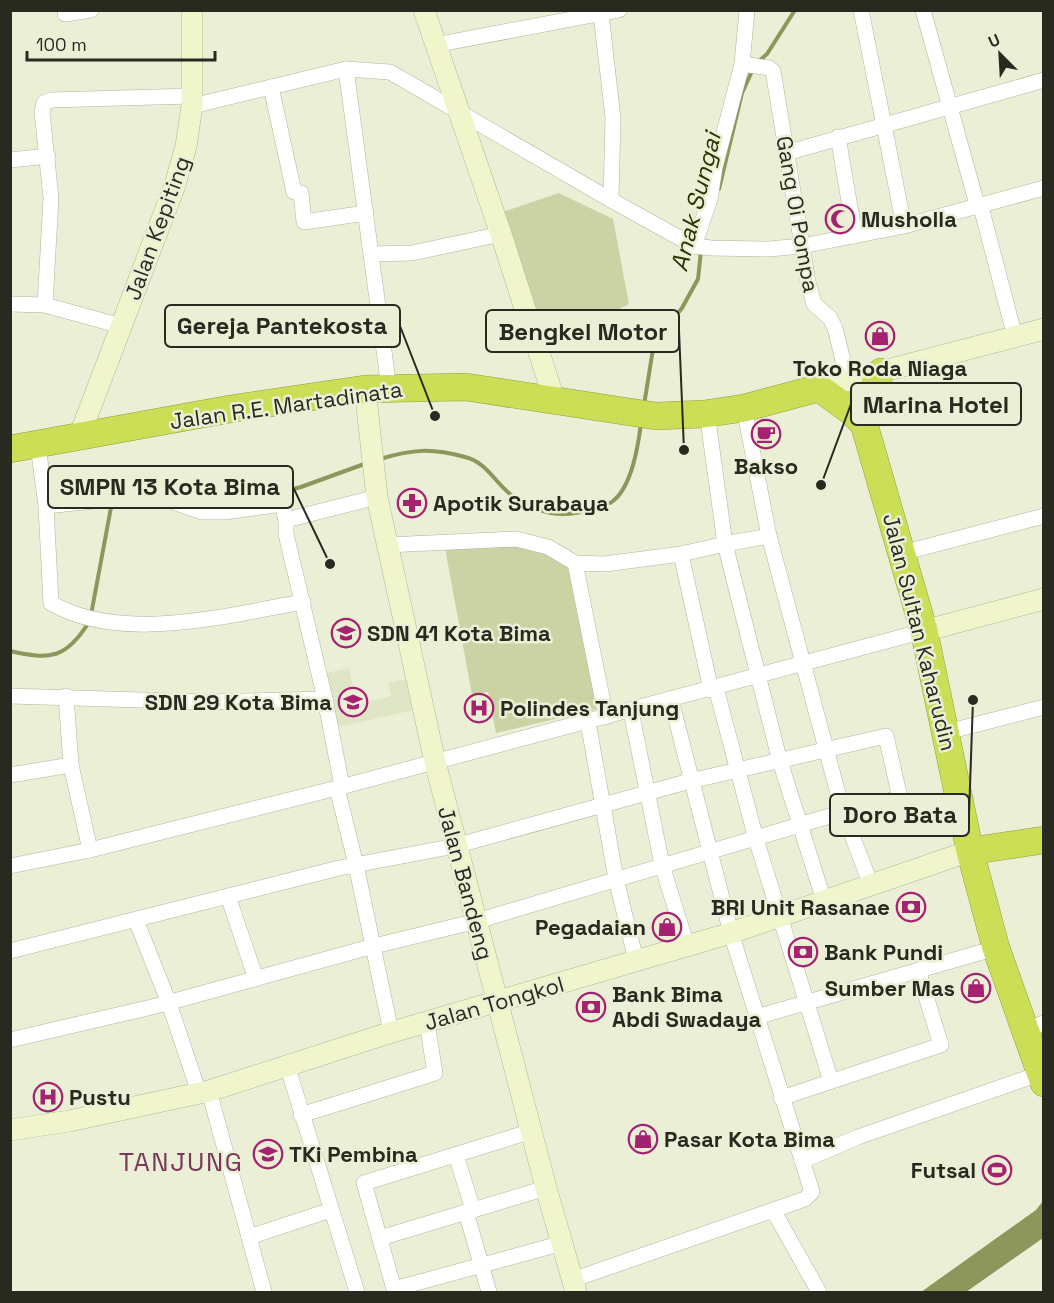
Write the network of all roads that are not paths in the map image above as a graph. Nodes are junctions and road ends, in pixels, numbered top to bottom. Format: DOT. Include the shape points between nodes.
graph roads {
  1 [pos="91,10"];
  2 [pos="192,10"];
  3 [pos="424,10"];
  4 [pos="619,10"];
  5 [pos="747,10"];
  6 [pos="861,10"];
  7 [pos="923,10"];
  8 [pos="601,14"];
  9 [pos="65,17"];
  10 [pos="435,45"];
  11 [pos="750,65"];
  12 [pos="346,69"];
  13 [pos="1044,80"];
  14 [pos="271,87"];
  15 [pos="192,101"];
  16 [pos="950,105"];
  17 [pos="459,114"];
  18 [pos="885,123"];
  19 [pos="838,137"];
  20 [pos="786,153"];
  21 [pos="48,156"];
  22 [pos="10,160"];
  23 [pos="1044,188"];
  24 [pos="611,200"];
  25 [pos="979,207"];
  26 [pos="366,213"];
  27 [pos="904,226"];
  28 [pos="501,234"];
  29 [pos="855,236"];
  30 [pos="802,246"];
  31 [pos="701,247"];
  32 [pos="371,254"];
  33 [pos="10,304"];
  34 [pos="45,305"];
  35 [pos="121,326"];
  36 [pos="1044,330"];
  37 [pos="1015,337"];
  38 [pos="881,372"];
  39 [pos="849,381"];
  40 [pos="819,388"];
  41 [pos="377,389"];
  42 [pos="554,399"];
  43 [pos="744,408"];
  44 [pos="707,413"];
  45 [pos="864,424"];
  46 [pos="79,437"];
  47 [pos="38,445"];
  48 [pos="10,450"];
  49 [pos="377,497"];
  50 [pos="46,506"];
  51 [pos="1044,516"];
  52 [pos="286,520"];
  53 [pos="770,536"];
  54 [pos="387,544"];
  55 [pos="725,544"];
  56 [pos="902,553"];
  57 [pos="681,554"];
  58 [pos="575,563"];
  59 [pos="1044,599"];
  60 [pos="303,602"];
  61 [pos="924,630"];
  62 [pos="804,665"];
  63 [pos="758,677"];
  64 [pos="714,689"];
  65 [pos="10,696"];
  66 [pos="66,696"];
  67 [pos="325,699"];
  68 [pos="671,700"];
  69 [pos="1044,707"];
  70 [pos="631,711"];
  71 [pos="606,717"];
  72 [pos="588,722"];
  73 [pos="947,732"];
  74 [pos="826,748"];
  75 [pos="779,758"];
  76 [pos="435,762"];
  77 [pos="71,765"];
  78 [pos="738,770"];
  79 [pos="10,775"];
  80 [pos="690,781"];
  81 [pos="339,787"];
  82 [pos="646,794"];
  83 [pos="601,807"];
  84 [pos="843,812"];
  85 [pos="801,825"];
  86 [pos="756,839"];
  87 [pos="1044,840"];
  88 [pos="455,846"];
  89 [pos="90,850"];
  90 [pos="970,851"];
  91 [pos="711,852"];
  92 [pos="357,865"];
  93 [pos="662,865"];
  94 [pos="10,866"];
  95 [pos="616,879"];
  96 [pos="871,885"];
  97 [pos="228,896"];
  98 [pos="824,901"];
  99 [pos="781,917"];
  100 [pos="136,920"];
  101 [pos="477,921"];
  102 [pos="731,933"];
  103 [pos="687,945"];
  104 [pos="374,946"];
  105 [pos="996,948"];
  106 [pos="10,951"];
  107 [pos="636,960"];
  108 [pos="918,970"];
  109 [pos="256,979"];
  110 [pos="499,1002"];
  111 [pos="806,1002"];
  112 [pos="169,1003"];
  113 [pos="756,1017"];
  114 [pos="427,1023"];
  115 [pos="1033,1027"];
  116 [pos="391,1032"];
  117 [pos="10,1040"];
  118 [pos="287,1065"];
  119 [pos="1041,1078"];
  120 [pos="831,1081"];
  121 [pos="204,1092"];
  122 [pos="781,1098"];
  123 [pos="302,1115"];
  124 [pos="10,1130"];
  125 [pos="532,1131"];
  126 [pos="456,1155"];
  127 [pos="802,1161"];
  128 [pos="546,1188"];
  129 [pos="332,1210"];
  130 [pos="773,1210"];
  131 [pos="469,1211"];
  132 [pos="249,1237"];
  133 [pos="380,1238"];
  134 [pos="563,1243"];
  135 [pos="483,1266"];
  136 [pos="574,1286"];
  137 [pos="264,1293"];
  138 [pos="357,1293"];
  139 [pos="489,1293"];
  140 [pos="819,1293"];
  1 -- 9 [label="street"];
  2 -- 15 [label="street, Jalan Kepiting"];
  3 -- 10 [label="street"];
  4 -- 8 [label="street"];
  5 -- 11 [label="street"];
  6 -- 18 [label="street"];
  7 -- 16 [label="street"];
  8 -- 10 [label="street"];
  8 -- 24 [label="street" via="613,118"];
  10 -- 17 [label="street"];
  11 -- 20 [label="street, Gang Oi Pompa" via="771,69 774,74"];
  11 -- 31 [label="street" via="715,167"];
  12 -- 14 [label="street"];
  12 -- 17 [label="street" via="390,72"];
  12 -- 26 [label="street"];
  13 -- 16 [label="street"];
  14 -- 15 [label="street"];
  14 -- 26 [label="street" via="294,192 301,193 304,222"];
  15 -- 21 [label="street" via="46,101 42,112"];
  15 -- 35 [label="street, Jalan Kepiting" via="186,146 175,185"];
  16 -- 18 [label="street"];
  16 -- 25 [label="street"];
  17 -- 24 [label="street"];
  17 -- 28 [label="street"];
  18 -- 19 [label="street"];
  18 -- 27 [label="street"];
  19 -- 20 [label="street"];
  19 -- 29 [label="street"];
  20 -- 30 [label="street, Gang Oi Pompa"];
  21 -- 22 [label="street"];
  21 -- 34 [label="street" via="51,198"];
  23 -- 25 [label="street"];
  24 -- 31 [label="street"];
  25 -- 27 [label="street"];
  25 -- 37 [label="street"];
  26 -- 32 [label="street"];
  27 -- 29 [label="street"];
  28 -- 32 [label="street" via="412,252"];
  28 -- 42 [label="street"];
  29 -- 30 [label="street"];
  30 -- 31 [label="street"];
  30 -- 39 [label="street, Gang Oi Pompa" via="814,304 835,328"];
  32 -- 41 [label="street"];
  33 -- 34 [label="street"];
  34 -- 35 [label="street"];
  35 -- 46 [label="street, Jalan Kepiting"];
  36 -- 37 [label="street"];
  37 -- 38 [label="street"];
  38 -- 39 [label="street"];
  38 -- 45 [label="highway, Jalan Sultan Kaharudin" via="868,399"];
  39 -- 40 [label="street"];
  40 -- 43 [label="highway, Jalan R.E. Martadinata"];
  40 -- 45 [label="highway"];
  41 -- 42 [label="highway, Jalan R.E. Martadinata" via="466,387"];
  41 -- 46 [label="highway, Jalan R.E. Martadinata"];
  41 -- 49 [label="street, Jalan Bandeng" via="372,464"];
  42 -- 44 [label="highway, Jalan R.E. Martadinata" via="644,415"];
  43 -- 44 [label="highway, Jalan R.E. Martadinata"];
  43 -- 53 [label="street"];
  44 -- 55 [label="street"];
  45 -- 56 [label="highway, Jalan Sultan Kaharudin"];
  46 -- 47 [label="highway, Jalan R.E. Martadinata"];
  47 -- 48 [label="highway, Jalan R.E. Martadinata"];
  47 -- 50 [label="street"];
  49 -- 52 [label="street"];
  49 -- 54 [label="street, Jalan Bandeng"];
  50 -- 52 [label="street" via="153,495 202,512 282,504"];
  50 -- 60 [label="street" via="51,603 62,609 111,622 161,624"];
  51 -- 56 [label="street"];
  52 -- 60 [label="street"];
  53 -- 55 [label="street"];
  53 -- 62 [label="street"];
  54 -- 58 [label="street" via="516,539 548,547"];
  54 -- 76 [label="street, Jalan Bandeng"];
  55 -- 57 [label="street"];
  55 -- 63 [label="street"];
  56 -- 61 [label="highway, Jalan Sultan Kaharudin"];
  57 -- 58 [label="street" via="605,564"];
  57 -- 64 [label="street"];
  58 -- 71 [label="street"];
  59 -- 61 [label="street"];
  60 -- 67 [label="street"];
  61 -- 62 [label="street"];
  61 -- 73 [label="highway, Jalan Sultan Kaharudin"];
  62 -- 63 [label="street"];
  62 -- 74 [label="street"];
  63 -- 64 [label="street"];
  63 -- 75 [label="street"];
  64 -- 68 [label="street"];
  64 -- 78 [label="street"];
  65 -- 66 [label="street"];
  66 -- 67 [label="street" via="206,702"];
  66 -- 77 [label="street"];
  67 -- 81 [label="street"];
  68 -- 70 [label="street"];
  68 -- 80 [label="street"];
  69 -- 73 [label="street"];
  70 -- 71 [label="street"];
  70 -- 82 [label="street"];
  71 -- 72 [label="street"];
  72 -- 76 [label="street"];
  72 -- 83 [label="street"];
  73 -- 90 [label="highway, Jalan Sultan Kaharudin"];
  74 -- 75 [label="street"];
  74 -- 84 [label="street"];
  74 -- 84 [label="street" via="886,736 900,798"];
  75 -- 78 [label="street"];
  75 -- 85 [label="street"];
  76 -- 81 [label="street"];
  76 -- 88 [label="street, Jalan Bandeng"];
  77 -- 79 [label="street"];
  77 -- 89 [label="street"];
  78 -- 80 [label="street"];
  78 -- 86 [label="street"];
  80 -- 82 [label="street"];
  80 -- 91 [label="street"];
  81 -- 89 [label="street"];
  81 -- 92 [label="street"];
  82 -- 83 [label="street"];
  82 -- 93 [label="street"];
  83 -- 88 [label="street"];
  83 -- 95 [label="street"];
  84 -- 85 [label="street"];
  84 -- 96 [label="street"];
  85 -- 86 [label="street"];
  85 -- 98 [label="street"];
  86 -- 91 [label="street"];
  86 -- 99 [label="street"];
  87 -- 90 [label="highway"];
  88 -- 92 [label="street"];
  88 -- 101 [label="street, Jalan Bandeng"];
  89 -- 94 [label="street"];
  90 -- 96 [label="street, Jalan Tongkol"];
  90 -- 105 [label="highway, Jalan Sultan Kaharudin"];
  91 -- 93 [label="street"];
  91 -- 102 [label="street"];
  92 -- 97 [label="street"];
  92 -- 104 [label="street"];
  93 -- 95 [label="street"];
  93 -- 103 [label="street"];
  95 -- 101 [label="street"];
  95 -- 107 [label="street"];
  96 -- 98 [label="street, Jalan Tongkol"];
  97 -- 100 [label="street"];
  97 -- 109 [label="street"];
  98 -- 99 [label="street, Jalan Tongkol"];
  99 -- 102 [label="street, Jalan Tongkol"];
  99 -- 111 [label="street"];
  100 -- 106 [label="street"];
  100 -- 112 [label="street"];
  101 -- 104 [label="street"];
  101 -- 110 [label="street, Jalan Bandeng"];
  102 -- 103 [label="street, Jalan Tongkol"];
  102 -- 113 [label="street"];
  103 -- 107 [label="street, Jalan Tongkol"];
  104 -- 109 [label="street"];
  104 -- 116 [label="street"];
  105 -- 108 [label="street"];
  105 -- 115 [label="highway, Jalan Sultan Kaharudin"];
  107 -- 110 [label="street, Jalan Tongkol"];
  108 -- 111 [label="street"];
  108 -- 120 [label="street" via="941,1045"];
  109 -- 112 [label="street"];
  110 -- 114 [label="street, Jalan Tongkol"];
  110 -- 125 [label="street, Jalan Bandeng"];
  111 -- 113 [label="street"];
  111 -- 120 [label="street"];
  112 -- 117 [label="street"];
  112 -- 121 [label="street"];
  113 -- 122 [label="street"];
  114 -- 116 [label="street, Jalan Tongkol"];
  114 -- 123 [label="street" via="435,1073"];
  115 -- 119 [label="highway, Jalan Sultan Kaharudin"];
  116 -- 118 [label="street, Jalan Tongkol"];
  118 -- 121 [label="street, Jalan Tongkol"];
  118 -- 123 [label="street"];
  119 -- 127 [label="street" via="858,1137"];
  120 -- 122 [label="street"];
  121 -- 124 [label="street, Jalan Tongkol"];
  121 -- 132 [label="street"];
  122 -- 127 [label="street"];
  123 -- 129 [label="street"];
  125 -- 126 [label="street"];
  125 -- 128 [label="street, Jalan Bandeng"];
  126 -- 131 [label="street"];
  126 -- 133 [label="street" via="364,1183"];
  127 -- 130 [label="street" via="810,1195"];
  128 -- 131 [label="street"];
  128 -- 134 [label="street, Jalan Bandeng"];
  129 -- 132 [label="street"];
  129 -- 138 [label="street"];
  130 -- 136 [label="street"];
  130 -- 140 [label="street"];
  131 -- 133 [label="street"];
  131 -- 135 [label="street"];
  132 -- 137 [label="street"];
  133 -- 135 [label="street" via="394,1289"];
  134 -- 135 [label="street"];
  134 -- 136 [label="street, Jalan Bandeng"];
  135 -- 139 [label="street"];
}
